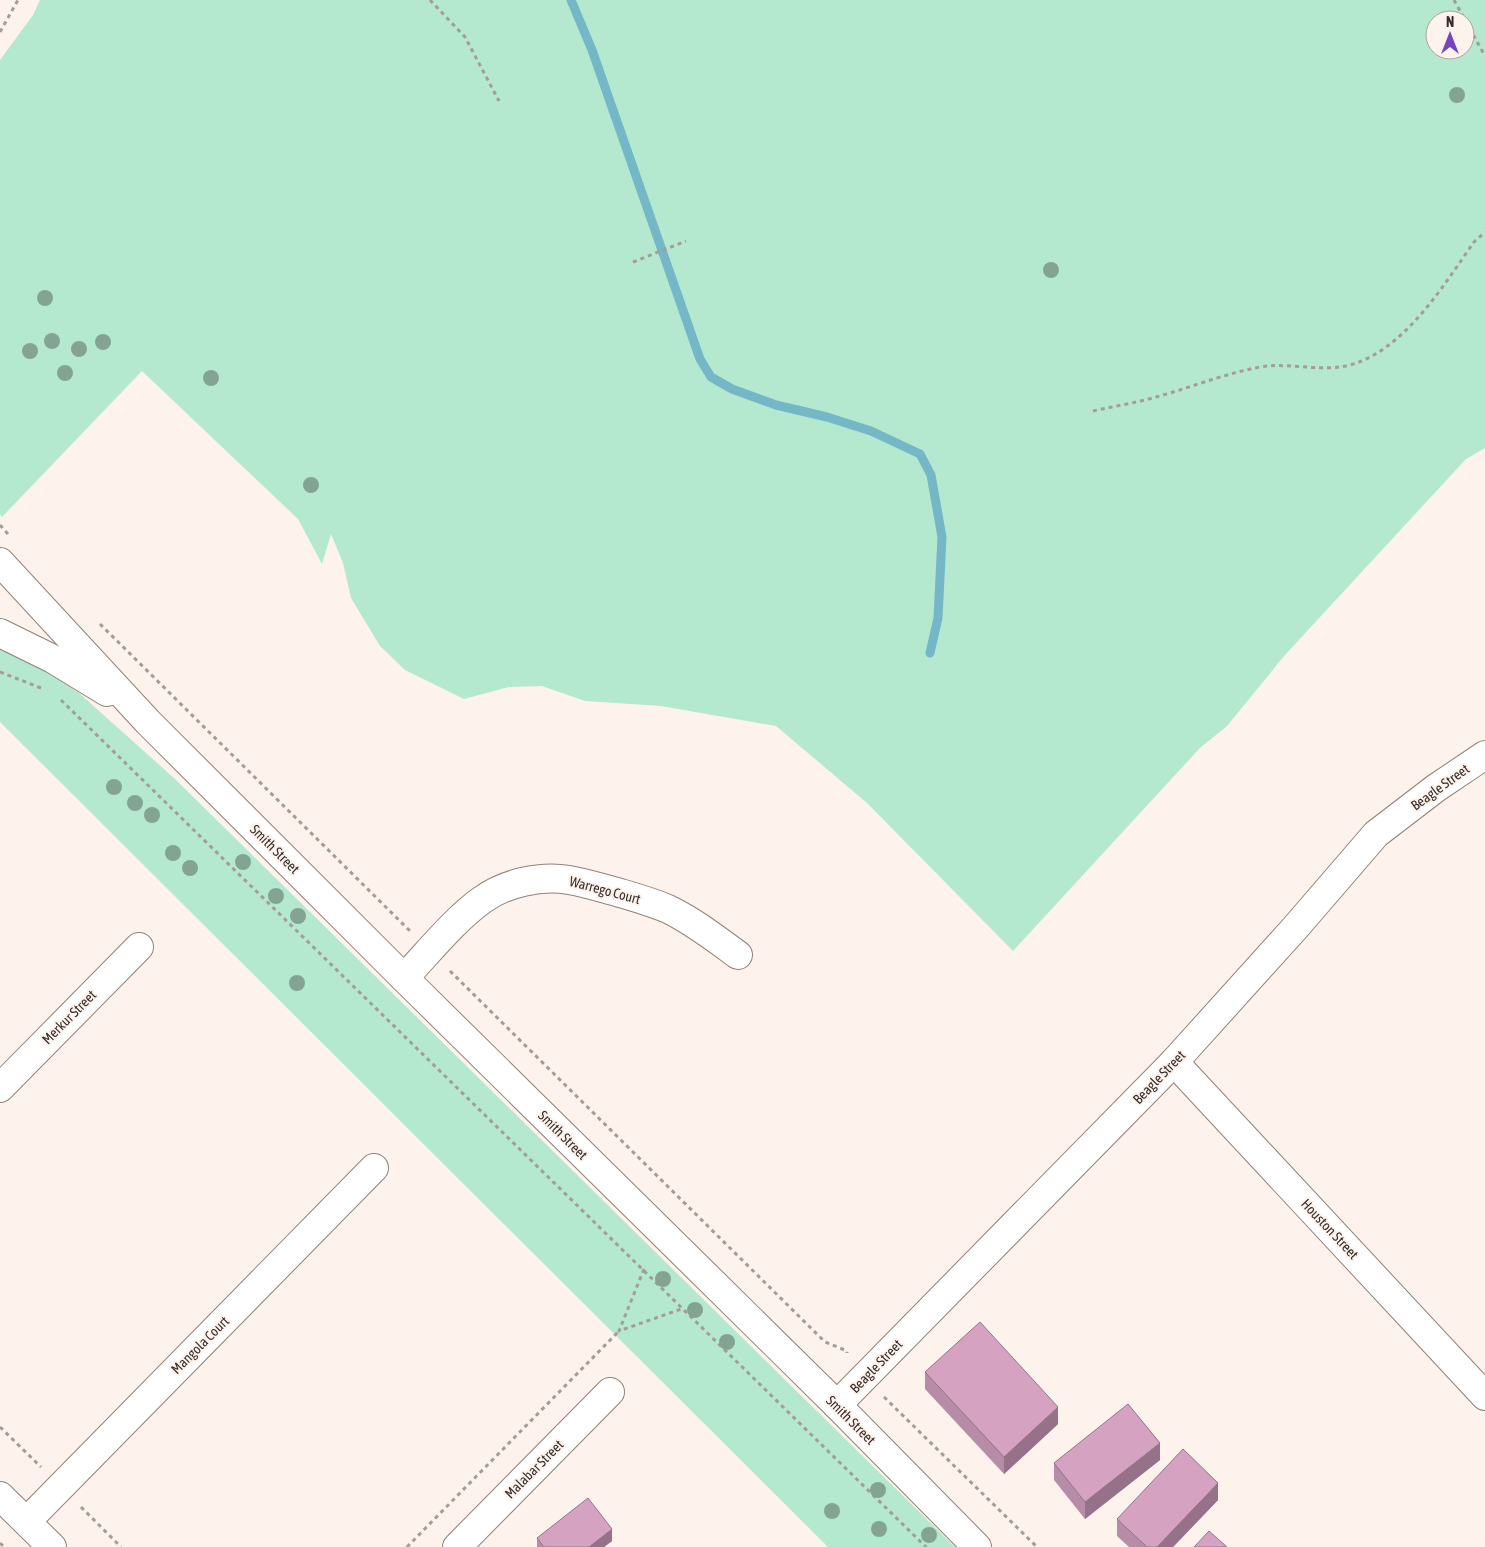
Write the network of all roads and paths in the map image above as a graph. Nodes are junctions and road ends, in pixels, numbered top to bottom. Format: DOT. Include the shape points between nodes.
graph roads {
  1 [pos="18,0"];
  2 [pos="430,0"];
  3 [pos="1454,0"];
  4 [pos="0,32"];
  5 [pos="1485,56"];
  6 [pos="499,101"];
  7 [pos="1485,232"];
  8 [pos="686,241"];
  9 [pos="633,262"];
  10 [pos="1093,410"];
  11 [pos="0,525"];
  12 [pos="14,539"];
  13 [pos="0,562"];
  14 [pos="99,623"];
  15 [pos="0,632"];
  16 [pos="0,672"];
  17 [pos="46,689"];
  18 [pos="54,693"];
  19 [pos="148,722"];
  20 [pos="1485,755"];
  21 [pos="416,937"];
  22 [pos="139,948"];
  23 [pos="738,955"];
  24 [pos="444,965"];
  25 [pos="404,978"];
  26 [pos="1174,1062"];
  27 [pos="0,1088"];
  28 [pos="374,1168"];
  29 [pos="644,1269"];
  30 [pos="684,1308"];
  31 [pos="619,1331"];
  32 [pos="847,1358"];
  33 [pos="610,1392"];
  34 [pos="883,1396"];
  35 [pos="1485,1396"];
  36 [pos="837,1406"];
  37 [pos="0,1496"];
  38 [pos="26,1521"];
  39 [pos="0,1543"];
  40 [pos="4,1547"];
  41 [pos="52,1547"];
  42 [pos="407,1547"];
  43 [pos="457,1547"];
  44 [pos="926,1547"];
  45 [pos="977,1547"];
  46 [pos="1037,1547"];
  1 -- 4 [label="path"];
  2 -- 6 [label="path" via="465,37"];
  3 -- 5 [label="path"];
  7 -- 10 [label="path" via="1418,317 1391,343 1367,358 1346,366 1257,367 1155,398"];
  8 -- 9 [label="path"];
  11 -- 12 [label="path"];
  13 -- 19 [label="street, Smith Street"];
  14 -- 21 [label="path"];
  15 -- 19 [label="street, Smith Street" via="91,681"];
  16 -- 17 [label="path"];
  18 -- 29 [label="path"];
  19 -- 25 [label="street, Smith Street"];
  20 -- 26 [label="street, Beagle Street" via="1376,834"];
  22 -- 27 [label="street, Merkur Street"];
  23 -- 25 [label="street, Warrego Court" via="668,909 596,886 545,879 502,889 483,899"];
  24 -- 32 [label="path" via="825,1342 847,1351"];
  25 -- 36 [label="street, Smith Street"];
  26 -- 35 [label="street, Houston Street"];
  26 -- 36 [label="street, Beagle Street"];
  28 -- 38 [label="street, Mangola Court"];
  29 -- 30 [label="path"];
  29 -- 31 [label="path"];
  30 -- 31 [label="path"];
  30 -- 44 [label="path"];
  31 -- 42 [label="path"];
  33 -- 43 [label="street, Malabar Street"];
  34 -- 46 [label="path"];
  36 -- 45 [label="street, Smith Street"];
  37 -- 38 [label="street"];
  38 -- 41 [label="street"];
  39 -- 40 [label="path"];
}
